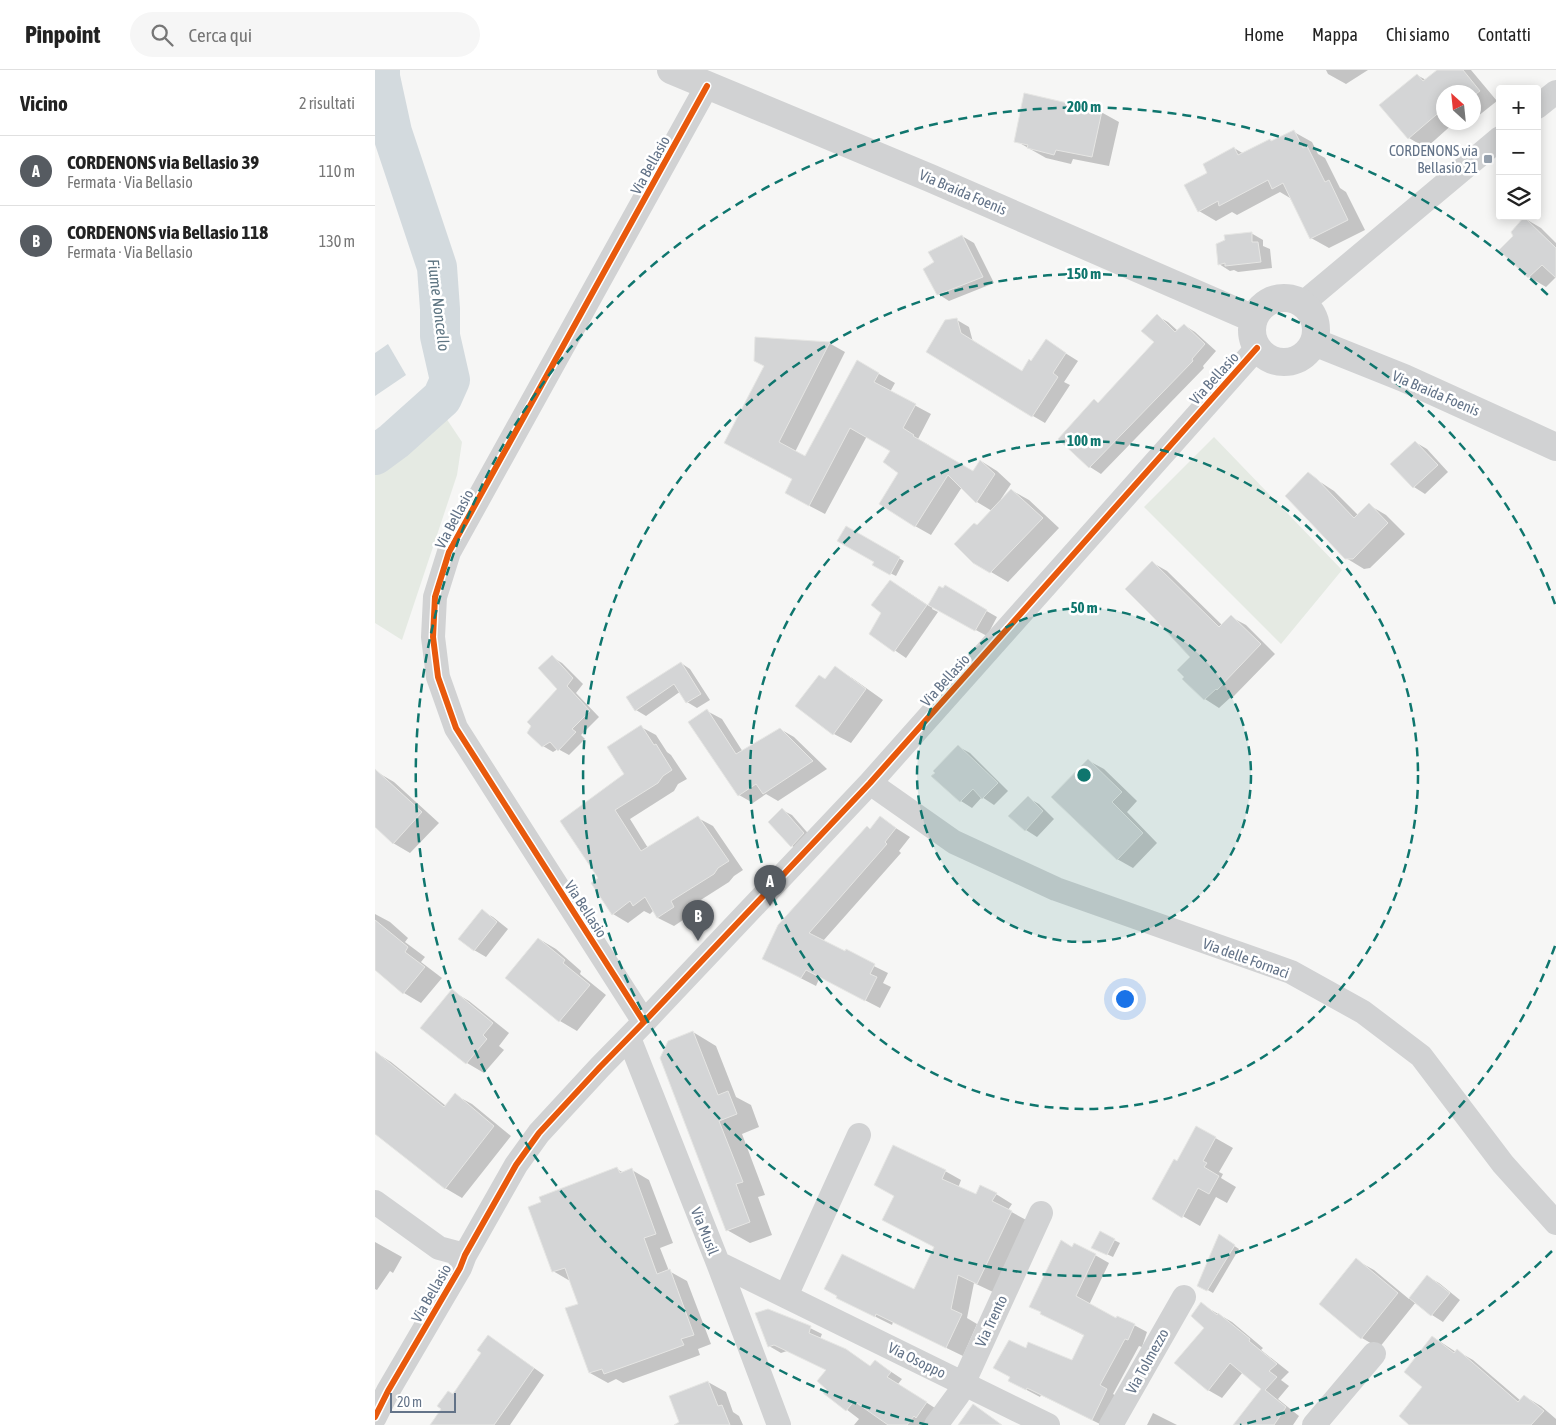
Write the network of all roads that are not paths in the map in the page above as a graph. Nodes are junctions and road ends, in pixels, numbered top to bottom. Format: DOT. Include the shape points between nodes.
graph roads {
  1 [pos="671,70"];
  2 [pos="707,86"];
  3 [pos="1556,92"];
  4 [pos="1541,104"];
  5 [pos="1496,141"];
  6 [pos="1302,304"];
  7 [pos="1254,319"];
  8 [pos="1313,342"];
  9 [pos="1257,348"];
  10 [pos="1556,447"];
  11 [pos="870,783"];
  12 [pos="636,1030"];
  13 [pos="859,1135"];
  14 [pos="375,1202"];
  15 [pos="1041,1213"];
  16 [pos="1556,1223"];
  17 [pos="465,1255"];
  18 [pos="718,1263"];
  19 [pos="786,1296"];
  20 [pos="1183,1298"];
  21 [pos="1374,1354"];
  22 [pos="963,1383"];
  23 [pos="375,1417"];
  24 [pos="387,1425"];
  25 [pos="779,1425"];
  26 [pos="936,1425"];
  27 [pos="1048,1425"];
  28 [pos="1111,1425"];
  29 [pos="1314,1425"];
  1 -- 2 [label="street, Via Braida Foenis"];
  2 -- 7 [label="street, Via Braida Foenis" via="930,178"];
  2 -- 12 [label="street, Via Bellasio" via="449,552 435,598 433,637 438,677 456,728"];
  3 -- 4 [label="street"];
  5 -- 6 [label="street"];
  6 -- 7 [label="street" via="1284,298 1270,302 1259,310"];
  6 -- 8 [label="street" via="1314,318 1316,331"];
  7 -- 9 [label="street" via="1252,329"];
  8 -- 9 [label="street" via="1298,359 1286,362 1271,359"];
  8 -- 10 [label="street, Via Braida Foenis" via="1404,378"];
  9 -- 11 [label="street, Via Bellasio"];
  11 -- 12 [label="street, Via Bellasio"];
  11 -- 16 [label="street, Via delle Fornaci" via="954,842 1056,889 1291,972 1363,1012 1421,1056 1503,1164"];
  12 -- 17 [label="street, Via Bellasio" via="539,1133 515,1165"];
  12 -- 18 [label="street, Via Musil"];
  13 -- 19 [label="street"];
  14 -- 17 [label="street" via="439,1248"];
  15 -- 22 [label="street, Via Trento"];
  17 -- 23 [label="street, Via Bellasio"];
  18 -- 19 [label="street, Via Osoppo"];
  18 -- 25 [label="street, Via Musil"];
  19 -- 22 [label="street, Via Osoppo"];
  20 -- 28 [label="street, Via Tolmezzo"];
  21 -- 29 [label="street"];
  22 -- 26 [label="street, Via Trento"];
  22 -- 27 [label="street, Via Osoppo"];
  23 -- 24 [label="street"];
}
